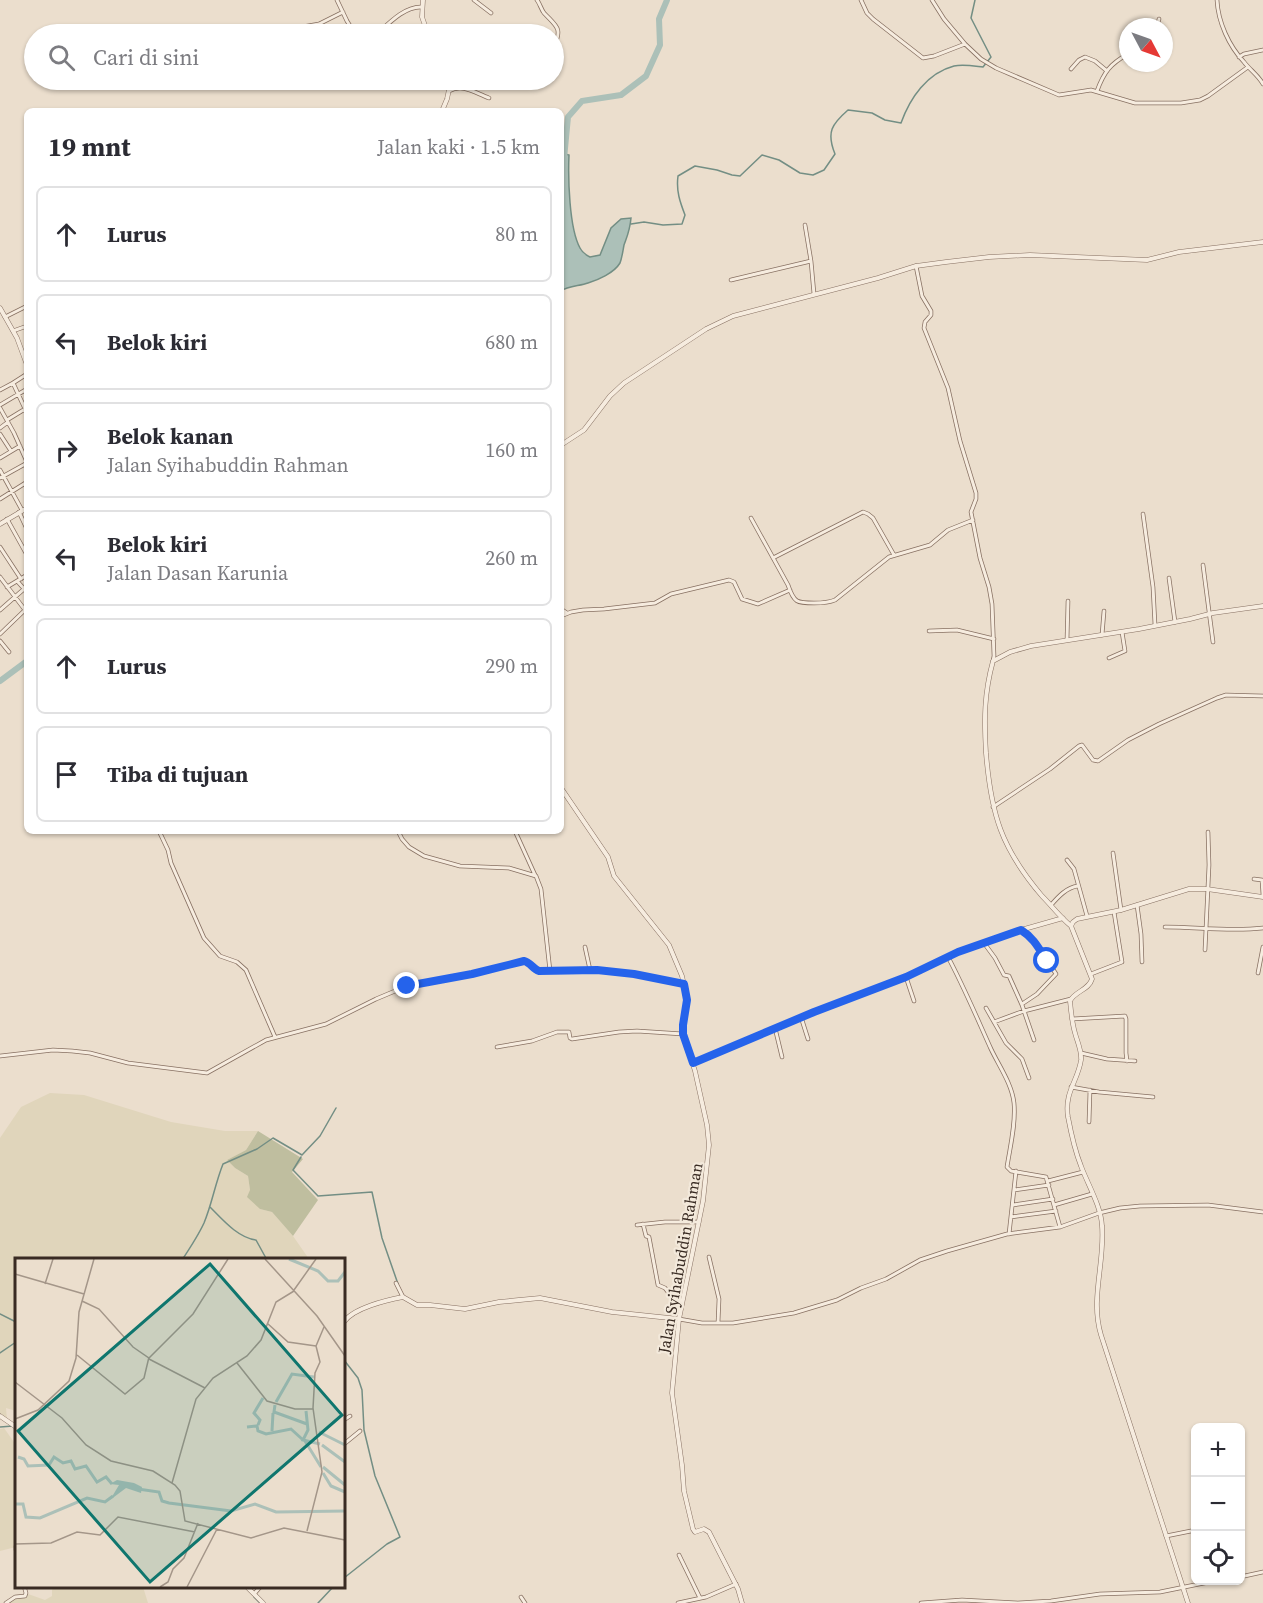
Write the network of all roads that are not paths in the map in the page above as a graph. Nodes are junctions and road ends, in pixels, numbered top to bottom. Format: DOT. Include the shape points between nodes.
graph roads {
  1 [pos="337,0"];
  2 [pos="423,0"];
  3 [pos="474,0"];
  4 [pos="537,0"];
  5 [pos="861,0"];
  6 [pos="932,0"];
  7 [pos="1217,0"];
  8 [pos="422,7"];
  9 [pos="343,12"];
  10 [pos="491,13"];
  11 [pos="319,24"];
  12 [pos="349,24"];
  13 [pos="390,24"];
  14 [pos="424,24"];
  15 [pos="556,24"];
  16 [pos="964,44"];
  17 [pos="1263,50"];
  18 [pos="1239,57"];
  19 [pos="1119,59"];
  20 [pos="1248,67"];
  21 [pos="1071,69"];
  22 [pos="1107,71"];
  23 [pos="1263,84"];
  24 [pos="470,90"];
  25 [pos="449,91"];
  26 [pos="1097,92"];
  27 [pos="489,98"];
  28 [pos="443,108"];
  29 [pos="805,225"];
  30 [pos="1263,242"];
  31 [pos="811,261"];
  32 [pos="916,266"];
  33 [pos="731,280"];
  34 [pos="814,294"];
  35 [pos="0,308"];
  36 [pos="24,308"];
  37 [pos="5,317"];
  38 [pos="24,328"];
  39 [pos="13,331"];
  40 [pos="24,358"];
  41 [pos="24,376"];
  42 [pos="13,383"];
  43 [pos="0,390"];
  44 [pos="24,391"];
  45 [pos="18,394"];
  46 [pos="0,406"];
  47 [pos="24,406"];
  48 [pos="24,411"];
  49 [pos="7,421"];
  50 [pos="0,428"];
  51 [pos="0,434"];
  52 [pos="564,443"];
  53 [pos="20,446"];
  54 [pos="11,451"];
  55 [pos="24,453"];
  56 [pos="0,458"];
  57 [pos="24,464"];
  58 [pos="0,470"];
  59 [pos="2,477"];
  60 [pos="24,484"];
  61 [pos="11,491"];
  62 [pos="0,499"];
  63 [pos="23,510"];
  64 [pos="1143,514"];
  65 [pos="751,519"];
  66 [pos="973,520"];
  67 [pos="2,521"];
  68 [pos="0,548"];
  69 [pos="24,551"];
  70 [pos="894,555"];
  71 [pos="773,558"];
  72 [pos="1203,566"];
  73 [pos="0,577"];
  74 [pos="24,577"];
  75 [pos="1169,578"];
  76 [pos="21,579"];
  77 [pos="17,581"];
  78 [pos="6,586"];
  79 [pos="0,588"];
  80 [pos="24,588"];
  81 [pos="790,590"];
  82 [pos="24,591"];
  83 [pos="15,598"];
  84 [pos="1068,601"];
  85 [pos="1263,606"];
  86 [pos="24,607"];
  87 [pos="0,610"];
  88 [pos="24,611"];
  89 [pos="1104,611"];
  90 [pos="564,612"];
  91 [pos="567,614"];
  92 [pos="1209,614"];
  93 [pos="564,615"];
  94 [pos="1175,622"];
  95 [pos="1155,626"];
  96 [pos="929,632"];
  97 [pos="1122,632"];
  98 [pos="0,634"];
  99 [pos="1102,635"];
  100 [pos="994,639"];
  101 [pos="1067,640"];
  102 [pos="0,641"];
  103 [pos="1213,642"];
  104 [pos="9,652"];
  105 [pos="1109,658"];
  106 [pos="993,661"];
  107 [pos="1263,696"];
  108 [pos="564,793"];
  109 [pos="993,807"];
  110 [pos="1208,832"];
  111 [pos="161,834"];
  112 [pos="400,834"];
  113 [pos="516,834"];
  114 [pos="1113,853"];
  115 [pos="1067,860"];
  116 [pos="536,876"];
  117 [pos="1254,879"];
  118 [pos="1079,886"];
  119 [pos="1208,889"];
  120 [pos="1263,896"];
  121 [pos="1051,905"];
  122 [pos="1137,905"];
  123 [pos="1121,910"];
  124 [pos="1114,912"];
  125 [pos="1087,916"];
  126 [pos="1063,918"];
  127 [pos="1071,926"];
  128 [pos="1165,927"];
  129 [pos="1263,928"];
  130 [pos="1207,929"];
  131 [pos="1021,930"];
  132 [pos="984,943"];
  133 [pos="585,947"];
  134 [pos="1263,947"];
  135 [pos="1205,950"];
  136 [pos="948,957"];
  137 [pos="1142,962"];
  138 [pos="590,970"];
  139 [pos="550,971"];
  140 [pos="1258,973"];
  141 [pos="1091,974"];
  142 [pos="906,977"];
  143 [pos="684,984"];
  144 [pos="1071,999"];
  145 [pos="914,1001"];
  146 [pos="1022,1005"];
  147 [pos="986,1008"];
  148 [pos="1024,1011"];
  149 [pos="801,1017"];
  150 [pos="1072,1019"];
  151 [pos="994,1022"];
  152 [pos="775,1028"];
  153 [pos="683,1034"];
  154 [pos="275,1036"];
  155 [pos="808,1039"];
  156 [pos="1034,1040"];
  157 [pos="497,1047"];
  158 [pos="1081,1053"];
  159 [pos="0,1056"];
  160 [pos="782,1057"];
  161 [pos="1127,1061"];
  162 [pos="1135,1061"];
  163 [pos="693,1063"];
  164 [pos="1029,1078"];
  165 [pos="1071,1087"];
  166 [pos="1090,1090"];
  167 [pos="1154,1097"];
  168 [pos="1089,1122"];
  169 [pos="1016,1171"];
  170 [pos="1083,1172"];
  171 [pos="1048,1183"];
  172 [pos="1014,1190"];
  173 [pos="1092,1194"];
  174 [pos="1053,1199"];
  175 [pos="1012,1205"];
  176 [pos="1054,1205"];
  177 [pos="1056,1211"];
  178 [pos="1263,1212"];
  179 [pos="1100,1213"];
  180 [pos="1011,1217"];
  181 [pos="699,1222"];
  182 [pos="643,1224"];
  183 [pos="637,1225"];
  184 [pos="1060,1227"];
  185 [pos="1010,1234"];
  186 [pos="709,1257"];
  187 [pos="396,1283"];
  188 [pos="403,1296"];
  189 [pos="682,1301"];
  190 [pos="679,1319"];
  191 [pos="345,1320"];
  192 [pos="718,1323"];
  193 [pos="0,1416"];
  194 [pos="350,1416"];
  195 [pos="345,1419"];
  196 [pos="15,1426"];
  197 [pos="360,1431"];
  198 [pos="345,1443"];
  199 [pos="1191,1531"];
  200 [pos="1166,1536"];
  201 [pos="679,1555"];
  202 [pos="1263,1572"];
  203 [pos="1245,1576"];
  204 [pos="736,1584"];
  205 [pos="1195,1585"];
  206 [pos="1183,1587"];
  207 [pos="24,1588"];
  208 [pos="260,1588"];
  209 [pos="248,1590"];
  210 [pos="254,1594"];
  211 [pos="521,1597"];
  212 [pos="700,1598"];
  213 [pos="260,1602"];
  214 [pos="689,1602"];
  215 [pos="6,1603"];
  216 [pos="525,1603"];
  217 [pos="678,1603"];
  218 [pos="682,1603"];
  219 [pos="742,1603"];
  220 [pos="921,1603"];
  221 [pos="1188,1603"];
  1 -- 9 [label="street"];
  2 -- 8 [label="street"];
  3 -- 10 [label="street"];
  4 -- 15 [label="street"];
  5 -- 16 [label="street" via="873,19 923,58"];
  6 -- 16 [label="street"];
  7 -- 18 [label="street" via="1221,23"];
  8 -- 13 [label="street" via="410,8"];
  8 -- 14 [label="street"];
  9 -- 11 [label="street"];
  9 -- 12 [label="street"];
  16 -- 26 [label="street" via="996,68 1055,94"];
  17 -- 18 [label="street"];
  18 -- 20 [label="street"];
  19 -- 22 [label="street"];
  20 -- 23 [label="street"];
  20 -- 26 [label="street" via="1208,96 1181,104 1135,103"];
  21 -- 22 [label="street" via="1085,57"];
  22 -- 26 [label="street"];
  24 -- 27 [label="street"];
  25 -- 28 [label="street"];
  29 -- 31 [label="street"];
  30 -- 32 [label="street" via="1147,260 1019,256"];
  31 -- 33 [label="street"];
  31 -- 34 [label="street"];
  32 -- 34 [label="street"];
  32 -- 66 [label="street" via="922,296 931,311 924,328 948,388 976,493 971,510"];
  34 -- 52 [label="street" via="729,318 706,329 619,387 584,430"];
  35 -- 37 [label="street"];
  36 -- 37 [label="street"];
  37 -- 39 [label="street"];
  38 -- 39 [label="street"];
  39 -- 40 [label="street"];
  41 -- 42 [label="street"];
  42 -- 43 [label="street"];
  42 -- 45 [label="street"];
  44 -- 45 [label="street"];
  45 -- 46 [label="street"];
  45 -- 47 [label="street"];
  46 -- 49 [label="street"];
  48 -- 49 [label="street"];
  49 -- 50 [label="street"];
  49 -- 53 [label="street"];
  51 -- 54 [label="street"];
  53 -- 54 [label="street"];
  53 -- 55 [label="street"];
  54 -- 56 [label="street"];
  57 -- 59 [label="street"];
  58 -- 59 [label="street"];
  59 -- 61 [label="street"];
  60 -- 61 [label="street"];
  61 -- 62 [label="street"];
  61 -- 63 [label="street"];
  63 -- 67 [label="street"];
  64 -- 95 [label="street"];
  65 -- 71 [label="street"];
  66 -- 70 [label="street" via="948,530 933,544"];
  66 -- 100 [label="street" via="992,604"];
  67 -- 69 [label="street"];
  68 -- 76 [label="street"];
  70 -- 71 [label="street" via="873,518 863,512"];
  70 -- 81 [label="street" via="831,602 801,603"];
  71 -- 81 [label="street"];
  72 -- 92 [label="street"];
  73 -- 78 [label="street"];
  74 -- 76 [label="street"];
  75 -- 94 [label="street"];
  76 -- 77 [label="street"];
  77 -- 78 [label="street"];
  77 -- 80 [label="street"];
  78 -- 79 [label="street"];
  78 -- 83 [label="street"];
  81 -- 91 [label="street" via="756,604 742,599 729,580 671,594 655,603"];
  82 -- 83 [label="street"];
  83 -- 86 [label="street"];
  83 -- 87 [label="street"];
  84 -- 101 [label="street"];
  85 -- 92 [label="street"];
  88 -- 98 [label="street"];
  89 -- 99 [label="street"];
  90 -- 91 [label="street"];
  91 -- 93 [label="street"];
  92 -- 94 [label="street"];
  92 -- 103 [label="street"];
  94 -- 95 [label="street"];
  95 -- 97 [label="street"];
  96 -- 100 [label="street" via="957,630"];
  97 -- 99 [label="street"];
  97 -- 105 [label="street" via="1125,652"];
  99 -- 101 [label="street"];
  100 -- 106 [label="street"];
  101 -- 106 [label="street" via="1022,648"];
  102 -- 104 [label="street"];
  106 -- 109 [label="street" via="984,713"];
  107 -- 109 [label="street" via="1221,696 1159,724 1098,761 1079,746"];
  108 -- 143 [label="street, Jalan Syihabuddin Rahman" via="608,857 614,876 669,945"];
  109 -- 121 [label="street" via="1020,869"];
  110 -- 119 [label="street"];
  111 -- 154 [label="street" via="204,938 220,956 246,970"];
  112 -- 116 [label="street" via="409,847 424,856 460,866 509,868"];
  113 -- 116 [label="street"];
  114 -- 123 [label="street"];
  115 -- 118 [label="street"];
  116 -- 139 [label="street" via="541,889"];
  117 -- 120 [label="street" via="1262,880"];
  118 -- 121 [label="street" via="1066,891"];
  118 -- 125 [label="street"];
  119 -- 120 [label="street"];
  119 -- 122 [label="street" via="1185,890"];
  119 -- 130 [label="street"];
  121 -- 126 [label="street"];
  122 -- 123 [label="street"];
  122 -- 137 [label="street"];
  123 -- 124 [label="street"];
  124 -- 125 [label="street"];
  124 -- 141 [label="street" via="1122,962"];
  125 -- 127 [label="street"];
  126 -- 127 [label="street"];
  126 -- 131 [label="street"];
  127 -- 141 [label="street"];
  128 -- 130 [label="street"];
  129 -- 130 [label="street"];
  130 -- 135 [label="street"];
  131 -- 132 [label="street"];
  131 -- 146 [label="street" via="1035,941 1056,974"];
  132 -- 136 [label="street"];
  132 -- 146 [label="street" via="1004,975 1009,976"];
  133 -- 138 [label="street"];
  134 -- 140 [label="street"];
  136 -- 142 [label="street"];
  136 -- 169 [label="street" via="1012,1093 1015,1105 1008,1167"];
  138 -- 139 [label="street"];
  138 -- 143 [label="street"];
  139 -- 154 [label="street" via="535,969 524,961 412,984 326,1023"];
  141 -- 144 [label="street" via="1091,984"];
  142 -- 145 [label="street"];
  142 -- 149 [label="street"];
  143 -- 153 [label="street, Jalan Syihabuddin Rahman" via="687,1000"];
  144 -- 148 [label="street"];
  144 -- 150 [label="street"];
  146 -- 148 [label="street"];
  147 -- 151 [label="street"];
  148 -- 151 [label="street"];
  148 -- 156 [label="street"];
  149 -- 152 [label="street"];
  149 -- 155 [label="street"];
  150 -- 158 [label="street"];
  150 -- 161 [label="street" via="1125,1016"];
  151 -- 164 [label="street" via="1006,1043 1022,1059"];
  152 -- 160 [label="street"];
  152 -- 163 [label="street"];
  153 -- 157 [label="street" via="637,1031 571,1039 570,1032 562,1031"];
  153 -- 163 [label="street, Jalan Syihabuddin Rahman"];
  154 -- 159 [label="street" via="207,1073 72,1051"];
  158 -- 161 [label="street"];
  158 -- 165 [label="street"];
  161 -- 162 [label="street"];
  163 -- 181 [label="street, Jalan Syihabuddin Rahman" via="709,1138"];
  165 -- 166 [label="street"];
  165 -- 170 [label="street" via="1068,1116"];
  166 -- 167 [label="street"];
  166 -- 168 [label="street"];
  169 -- 171 [label="street" via="1045,1176"];
  169 -- 172 [label="street"];
  170 -- 171 [label="street"];
  170 -- 173 [label="street"];
  171 -- 172 [label="street"];
  171 -- 174 [label="street"];
  172 -- 175 [label="street"];
  173 -- 176 [label="street"];
  173 -- 179 [label="street"];
  174 -- 175 [label="street"];
  174 -- 176 [label="street"];
  175 -- 180 [label="street"];
  176 -- 177 [label="street"];
  177 -- 180 [label="street"];
  177 -- 184 [label="street"];
  178 -- 179 [label="street" via="1208,1205 1160,1205"];
  179 -- 184 [label="street"];
  179 -- 200 [label="street" via="1096,1300 1099,1327"];
  180 -- 185 [label="street"];
  181 -- 182 [label="street"];
  181 -- 189 [label="street, Jalan Syihabuddin Rahman"];
  182 -- 183 [label="street"];
  182 -- 189 [label="street" via="658,1285 675,1300"];
  184 -- 185 [label="street"];
  185 -- 192 [label="street" via="920,1260 886,1279 810,1309 772,1318"];
  186 -- 192 [label="street" via="719,1299"];
  187 -- 188 [label="street"];
  188 -- 190 [label="street" via="417,1305 465,1310 540,1298 612,1312"];
  188 -- 191 [label="street" via="355,1312"];
  189 -- 190 [label="street, Jalan Syihabuddin Rahman"];
  190 -- 192 [label="street"];
  190 -- 204 [label="street, Jalan Syihabuddin Rahman" via="672,1399 687,1508 694,1531 708,1530"];
  193 -- 196 [label="street"];
  194 -- 195 [label="street"];
  197 -- 198 [label="street"];
  199 -- 200 [label="street"];
  200 -- 206 [label="street"];
  201 -- 212 [label="street"];
  202 -- 203 [label="street"];
  204 -- 212 [label="street"];
  204 -- 219 [label="street, Jalan Syihabuddin Rahman"];
  205 -- 206 [label="street"];
  206 -- 220 [label="street" via="1038,1602"];
  206 -- 221 [label="street"];
  207 -- 215 [label="street" via="25,1596"];
  208 -- 210 [label="street"];
  209 -- 210 [label="street"];
  210 -- 213 [label="street"];
  211 -- 216 [label="street"];
  212 -- 214 [label="street"];
  214 -- 218 [label="street"];
  217 -- 218 [label="street"];
}
